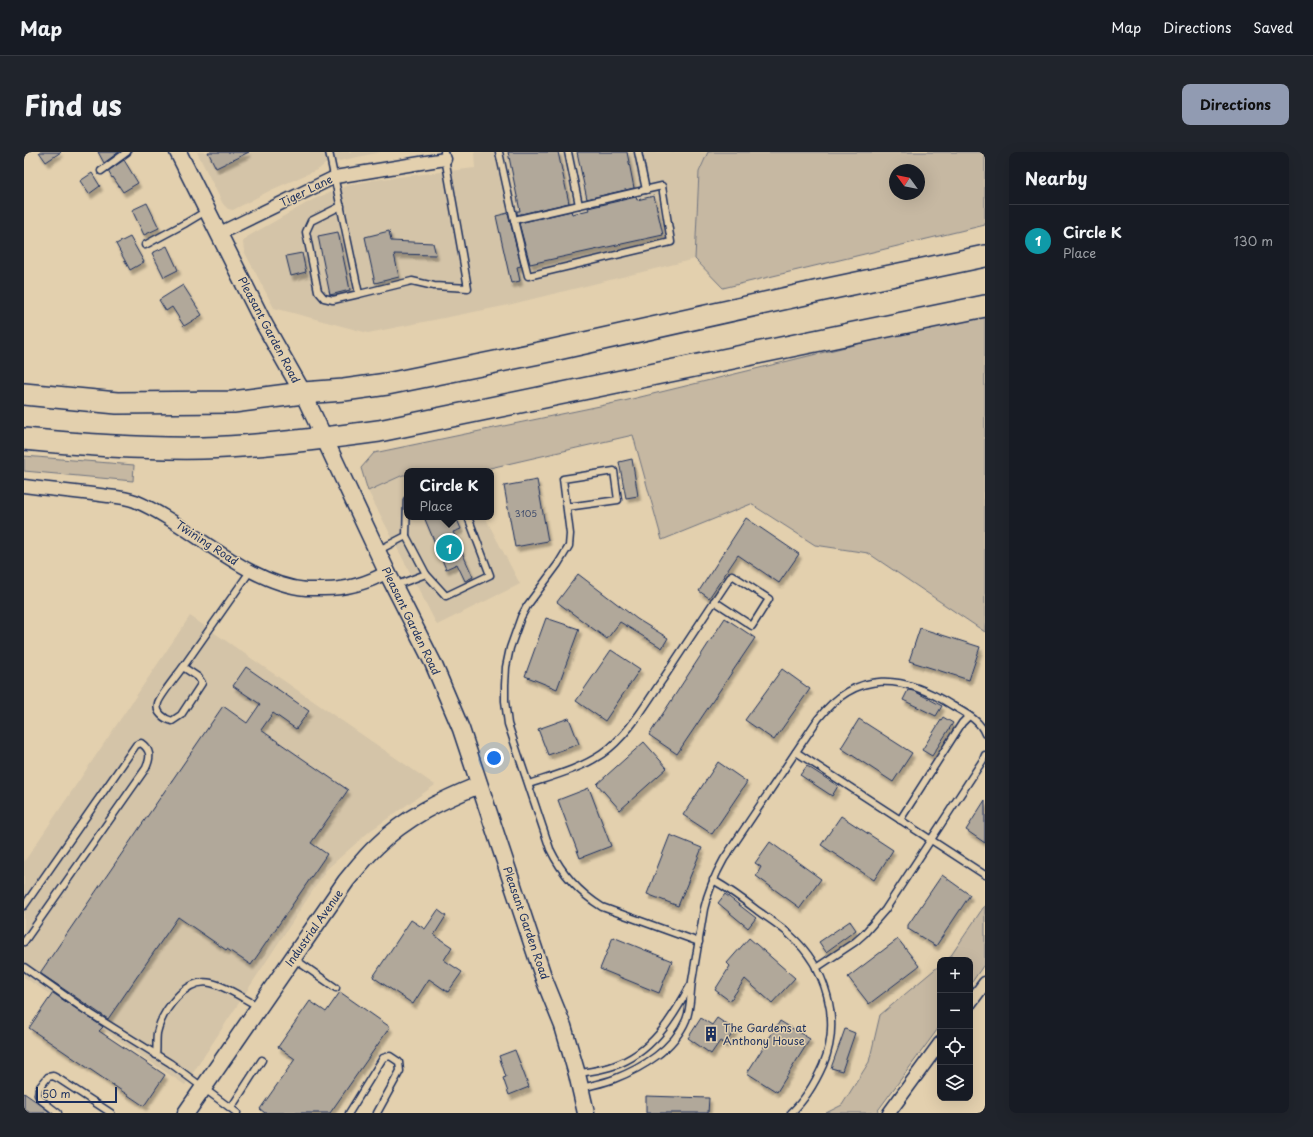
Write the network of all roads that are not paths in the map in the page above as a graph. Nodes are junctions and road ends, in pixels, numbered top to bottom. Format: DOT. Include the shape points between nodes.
graph roads {
  1 [pos="127,152"];
  2 [pos="178,152"];
  3 [pos="329,152"];
  4 [pos="499,152"];
  5 [pos="568,152"];
  6 [pos="638,152"];
  7 [pos="444,155"];
  8 [pos="101,171"];
  9 [pos="335,177"];
  10 [pos="646,190"];
  11 [pos="579,205"];
  12 [pos="341,206"];
  13 [pos="208,210"];
  14 [pos="514,220"];
  15 [pos="220,234"];
  16 [pos="145,245"];
  17 [pos="985,256"];
  18 [pos="359,294"];
  19 [pos="985,306"];
  20 [pos="302,393"];
  21 [pos="24,394"];
  22 [pos="24,439"];
  23 [pos="324,439"];
  24 [pos="24,486"];
  25 [pos="567,507"];
  26 [pos="406,520"];
  27 [pos="469,520"];
  28 [pos="406,536"];
  29 [pos="377,551"];
  30 [pos="251,570"];
  31 [pos="426,574"];
  32 [pos="391,579"];
  33 [pos="714,601"];
  34 [pos="183,666"];
  35 [pos="969,716"];
  36 [pos="985,734"];
  37 [pos="796,752"];
  38 [pos="985,755"];
  39 [pos="528,784"];
  40 [pos="479,785"];
  41 [pos="900,820"];
  42 [pos="931,840"];
  43 [pos="985,875"];
  44 [pos="713,880"];
  45 [pos="24,906"];
  46 [pos="24,942"];
  47 [pos="699,942"];
  48 [pos="293,958"];
  49 [pos="24,967"];
  50 [pos="816,968"];
  51 [pos="985,982"];
  52 [pos="692,983"];
  53 [pos="336,988"];
  54 [pos="973,998"];
  55 [pos="259,1007"];
  56 [pos="668,1024"];
  57 [pos="679,1032"];
  58 [pos="937,1047"];
  59 [pos="638,1054"];
  60 [pos="156,1055"];
  61 [pos="262,1060"];
  62 [pos="644,1064"];
  63 [pos="579,1081"];
  64 [pos="204,1087"];
  65 [pos="231,1108"];
  66 [pos="58,1113"];
  67 [pos="111,1113"];
  68 [pos="186,1113"];
  69 [pos="237,1113"];
  70 [pos="349,1113"];
  71 [pos="377,1113"];
  72 [pos="586,1113"];
  73 [pos="791,1113"];
  74 [pos="889,1113"];
  1 -- 8 [label="lane"];
  2 -- 13 [label="main road, Pleasant Garden Road"];
  3 -- 9 [label="lane"];
  4 -- 14 [label="lane"];
  5 -- 11 [label="lane"];
  6 -- 10 [label="lane"];
  7 -- 9 [label="street, Tiger Lane"];
  7 -- 18 [label="lane" via="468,288 434,286 412,281"];
  9 -- 12 [label="lane"];
  9 -- 15 [label="street, Tiger Lane"];
  10 -- 11 [label="lane"];
  10 -- 14 [label="lane" via="662,186 672,242 528,276"];
  11 -- 14 [label="lane"];
  12 -- 18 [label="lane"];
  12 -- 18 [label="lane" via="311,221 306,232 318,291 324,298 333,300"];
  13 -- 15 [label="main road, Pleasant Garden Road"];
  13 -- 16 [label="lane"];
  15 -- 20 [label="main road, Pleasant Garden Road" via="264,324"];
  17 -- 20 [label="highway" via="387,384"];
  19 -- 23 [label="highway" via="379,432"];
  20 -- 21 [label="highway" via="234,402 117,403"];
  20 -- 23 [label="main road, Pleasant Garden Road"];
  22 -- 23 [label="highway" via="97,446 203,448"];
  23 -- 29 [label="main road, Pleasant Garden Road"];
  24 -- 30 [label="street, Twining Road" via="133,500 164,515"];
  25 -- 25 [label="lane" via="563,479 614,471 618,500"];
  25 -- 39 [label="lane" via="569,546 521,617 506,667 504,701 508,724"];
  26 -- 28 [label="lane"];
  27 -- 31 [label="lane" via="490,574 446,596"];
  28 -- 29 [label="lane"];
  28 -- 31 [label="lane"];
  29 -- 32 [label="main road, Pleasant Garden Road"];
  30 -- 32 [label="street, Twining Road" via="285,585 305,589 336,589 359,585 376,578"];
  30 -- 34 [label="lane"];
  31 -- 32 [label="lane"];
  32 -- 40 [label="main road, Pleasant Garden Road" via="449,700"];
  33 -- 33 [label="lane" via="732,575 769,599 752,626"];
  33 -- 39 [label="lane" via="616,743 589,762"];
  34 -- 34 [label="lane" via="158,703 158,709 164,719 172,721 181,715 202,683"];
  35 -- 36 [label="lane"];
  35 -- 37 [label="lane" via="940,697 915,686 890,682 867,684 846,693 826,708"];
  35 -- 41 [label="lane"];
  37 -- 41 [label="lane"];
  37 -- 44 [label="lane" via="724,859"];
  38 -- 42 [label="lane"];
  39 -- 47 [label="lane" via="550,849 568,878 581,892 613,912"];
  40 -- 48 [label="main road, Industrial Avenue" via="445,799 408,820 377,846 346,880"];
  40 -- 63 [label="main road, Pleasant Garden Road"];
  41 -- 42 [label="lane"];
  42 -- 43 [label="lane"];
  42 -- 50 [label="lane" via="875,922 855,942"];
  44 -- 47 [label="lane"];
  44 -- 50 [label="lane" via="790,935"];
  45 -- 46 [label="lane" via="136,745 141,743 150,752 146,768"];
  47 -- 52 [label="lane"];
  48 -- 53 [label="lane"];
  48 -- 55 [label="main road, Industrial Avenue"];
  49 -- 60 [label="lane"];
  50 -- 73 [label="lane" via="823,980 830,1008 830,1044 817,1078"];
  51 -- 54 [label="street"];
  52 -- 56 [label="lane"];
  52 -- 57 [label="lane" via="690,1010"];
  55 -- 60 [label="lane" via="217,985 198,982 186,988 165,1014 157,1033"];
  55 -- 64 [label="main road, Industrial Avenue"];
  56 -- 57 [label="lane"];
  56 -- 59 [label="lane"];
  57 -- 62 [label="lane" via="660,1053"];
  58 -- 74 [label="street"];
  59 -- 62 [label="lane"];
  59 -- 63 [label="lane"];
  60 -- 64 [label="lane"];
  61 -- 65 [label="lane"];
  62 -- 63 [label="lane" via="613,1079"];
  63 -- 72 [label="main road, Pleasant Garden Road"];
  64 -- 65 [label="lane"];
  64 -- 68 [label="main road, Industrial Avenue"];
  65 -- 69 [label="lane"];
  66 -- 67 [label="lane" via="38,1095 39,1088 48,1077 59,1079"];
  70 -- 71 [label="lane" via="383,1058 390,1056 399,1062 400,1071"];
}
